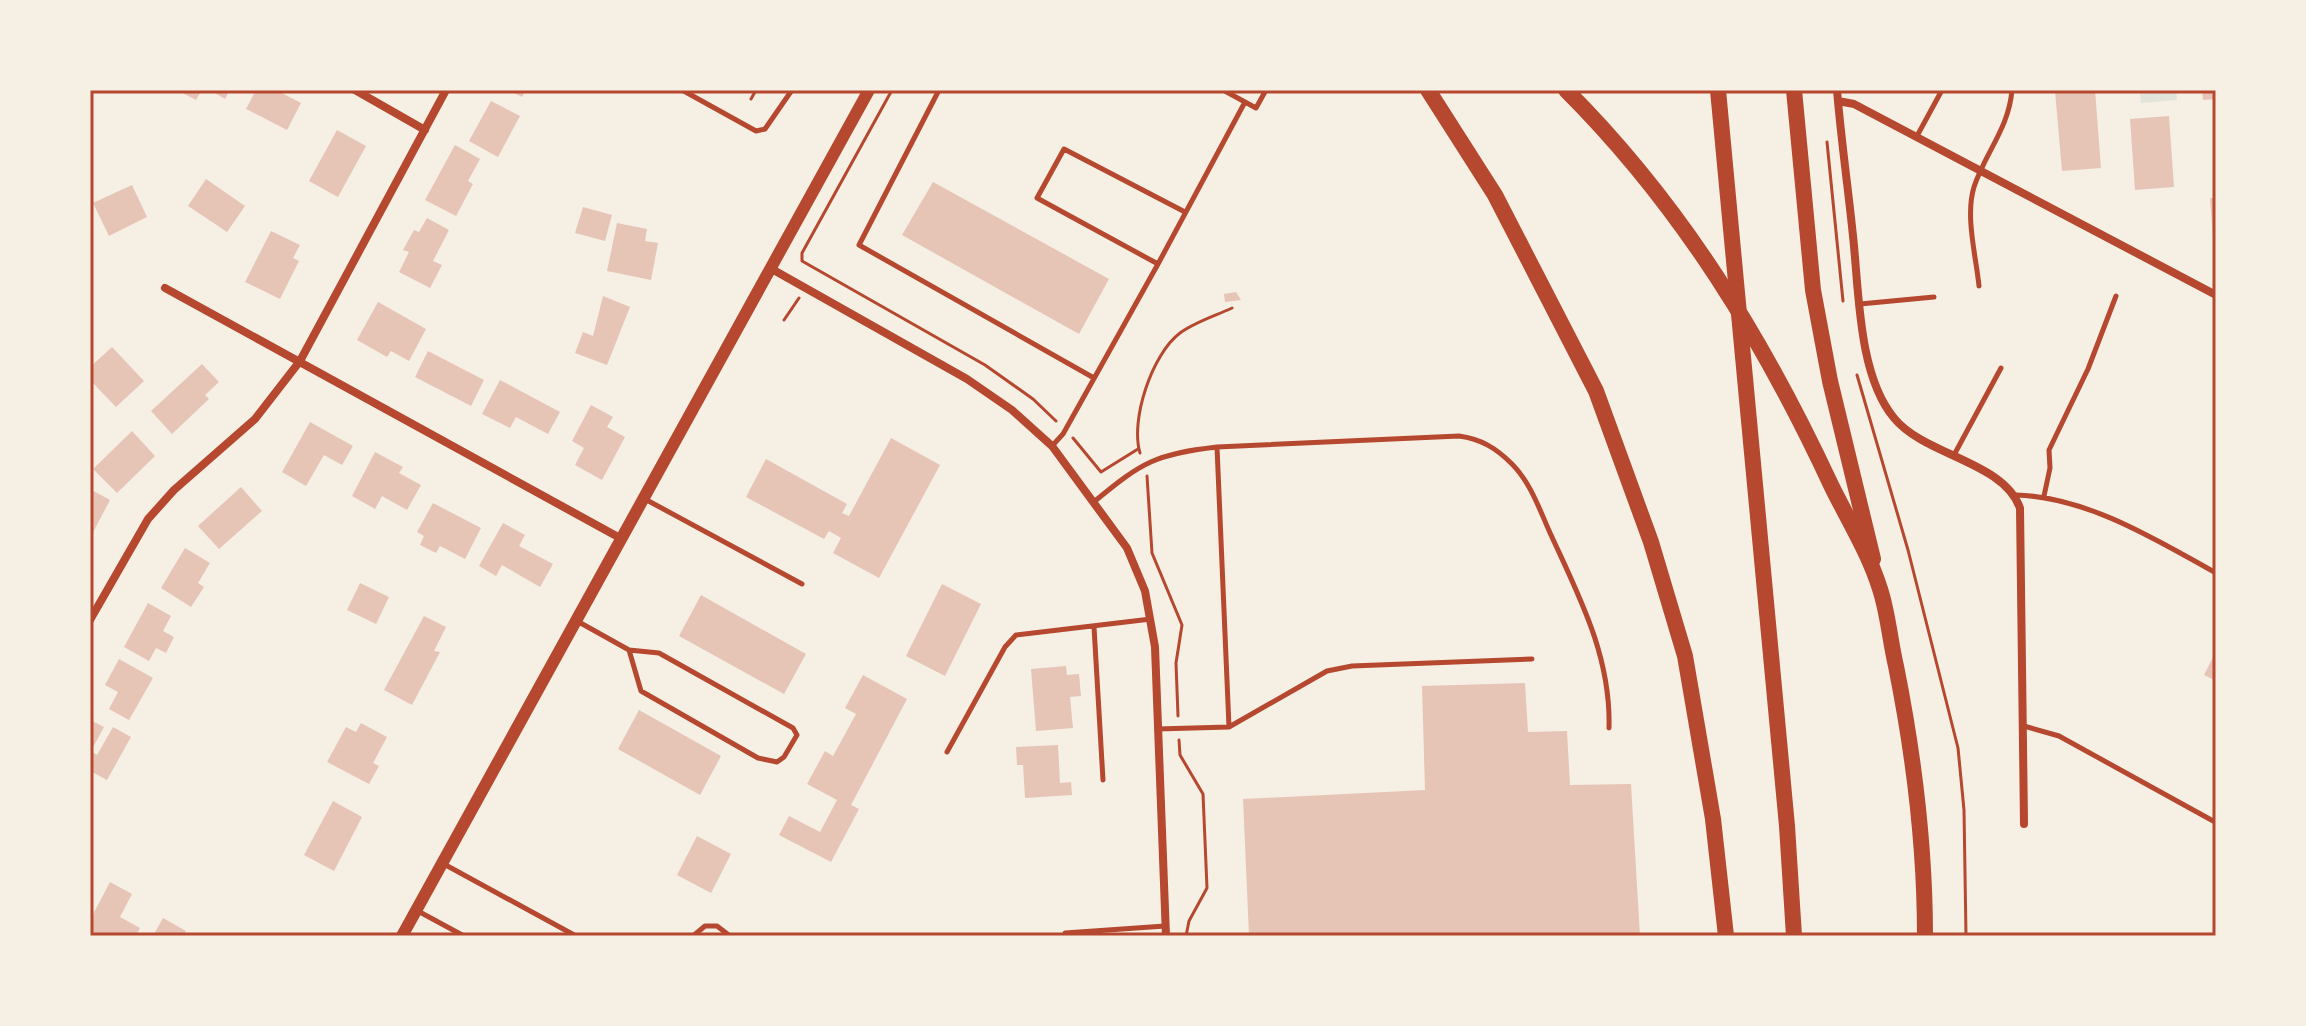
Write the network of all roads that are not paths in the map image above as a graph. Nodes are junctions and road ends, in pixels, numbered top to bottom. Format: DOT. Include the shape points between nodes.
graph roads {
  1 [pos="355,90"];
  2 [pos="446,90"];
  3 [pos="682,90"];
  4 [pos="792,90"];
  5 [pos="869,90"];
  6 [pos="939,90"];
  7 [pos="1223,90"];
  8 [pos="1266,90"];
  9 [pos="1428,90"];
  10 [pos="1566,90"];
  11 [pos="1718,90"];
  12 [pos="1794,90"];
  13 [pos="1837,90"];
  14 [pos="1942,90"];
  15 [pos="2012,90"];
  16 [pos="1838,101"];
  17 [pos="1245,102"];
  18 [pos="425,130"];
  19 [pos="1916,137"];
  20 [pos="1981,172"];
  21 [pos="1185,212"];
  22 [pos="1158,264"];
  23 [pos="770,268"];
  24 [pos="1979,286"];
  25 [pos="165,288"];
  26 [pos="2216,295"];
  27 [pos="2116,296"];
  28 [pos="1934,297"];
  29 [pos="1860,304"];
  30 [pos="300,361"];
  31 [pos="2001,368"];
  32 [pos="1094,378"];
  33 [pos="1052,446"];
  34 [pos="1217,447"];
  35 [pos="1953,456"];
  36 [pos="2016,495"];
  37 [pos="2044,496"];
  38 [pos="642,498"];
  39 [pos="1095,501"];
  40 [pos="620,538"];
  41 [pos="2216,573"];
  42 [pos="802,584"];
  43 [pos="1880,588"];
  44 [pos="1152,618"];
  45 [pos="90,620"];
  46 [pos="576,621"];
  47 [pos="1094,627"];
  48 [pos="629,650"];
  49 [pos="1532,659"];
  50 [pos="2023,726"];
  51 [pos="1229,727"];
  52 [pos="1609,728"];
  53 [pos="1156,729"];
  54 [pos="947,752"];
  55 [pos="1103,780"];
  56 [pos="2215,822"];
  57 [pos="2024,824"];
  58 [pos="441,862"];
  59 [pos="416,910"];
  60 [pos="1165,931"];
  61 [pos="402,936"];
  62 [pos="464,936"];
  63 [pos="576,936"];
  64 [pos="693,936"];
  65 [pos="730,936"];
  66 [pos="1065,936"];
  67 [pos="1726,936"];
  68 [pos="1794,936"];
  69 [pos="1925,936"];
  1 -- 18 [label="street"];
  2 -- 18 [label="street"];
  3 -- 4 [label="lane" via="756,131 765,129"];
  5 -- 23 [label="street"];
  6 -- 32 [label="lane" via="859,245"];
  7 -- 17 [label="lane"];
  8 -- 17 [label="lane" via="1256,108"];
  9 -- 67 [label="main road" via="1495,195 1596,391 1651,542 1685,656 1713,819"];
  10 -- 43 [label="main road" via="1607,131 1698,245 1760,342"];
  11 -- 68 [label="main road"];
  12 -- 43 [label="main road" via="1813,290"];
  13 -- 16 [label="street"];
  14 -- 19 [label="lane"];
  15 -- 20 [label="lane" via="2005,126"];
  16 -- 19 [label="street"];
  16 -- 29 [label="street"];
  17 -- 21 [label="lane"];
  18 -- 30 [label="street"];
  19 -- 20 [label="street"];
  20 -- 24 [label="lane" via="1971,201"];
  20 -- 26 [label="street"];
  21 -- 22 [label="lane"];
  21 -- 22 [label="lane" via="1064,149 1037,198"];
  22 -- 32 [label="lane"];
  23 -- 33 [label="street" via="967,379"];
  23 -- 38 [label="street"];
  25 -- 30 [label="street"];
  27 -- 37 [label="lane" via="2049,450"];
  28 -- 29 [label="lane"];
  29 -- 35 [label="street" via="1868,362 1893,418 1911,435"];
  30 -- 40 [label="street"];
  30 -- 45 [label="street" via="255,419 148,519"];
  31 -- 35 [label="lane"];
  32 -- 33 [label="lane"];
  33 -- 39 [label="street"];
  34 -- 39 [label="lane" via="1143,463"];
  34 -- 51 [label="lane"];
  34 -- 52 [label="lane" via="1459,436 1479,439 1499,452 1528,486 1595,629 1610,693"];
  35 -- 36 [label="street"];
  36 -- 37 [label="lane"];
  36 -- 50 [label="street"];
  37 -- 41 [label="lane" via="2135,529"];
  38 -- 40 [label="street"];
  38 -- 42 [label="lane"];
  39 -- 44 [label="street" via="1127,548"];
  40 -- 46 [label="street"];
  43 -- 69 [label="main road" via="1908,729 1925,858"];
  44 -- 47 [label="lane"];
  44 -- 53 [label="street"];
  46 -- 48 [label="lane"];
  46 -- 58 [label="street"];
  47 -- 54 [label="lane" via="1016,635"];
  47 -- 55 [label="lane"];
  48 -- 48 [label="lane" via="659,653 793,728 797,735 784,757 777,762 758,758 641,691"];
  49 -- 51 [label="lane" via="1327,671"];
  50 -- 56 [label="lane" via="2059,736"];
  50 -- 57 [label="street"];
  51 -- 53 [label="lane"];
  53 -- 60 [label="street"];
  58 -- 59 [label="street"];
  58 -- 63 [label="lane"];
  59 -- 61 [label="street"];
  59 -- 62 [label="lane"];
  60 -- 66 [label="lane"];
  64 -- 65 [label="lane" via="705,926 717,926"];
}
